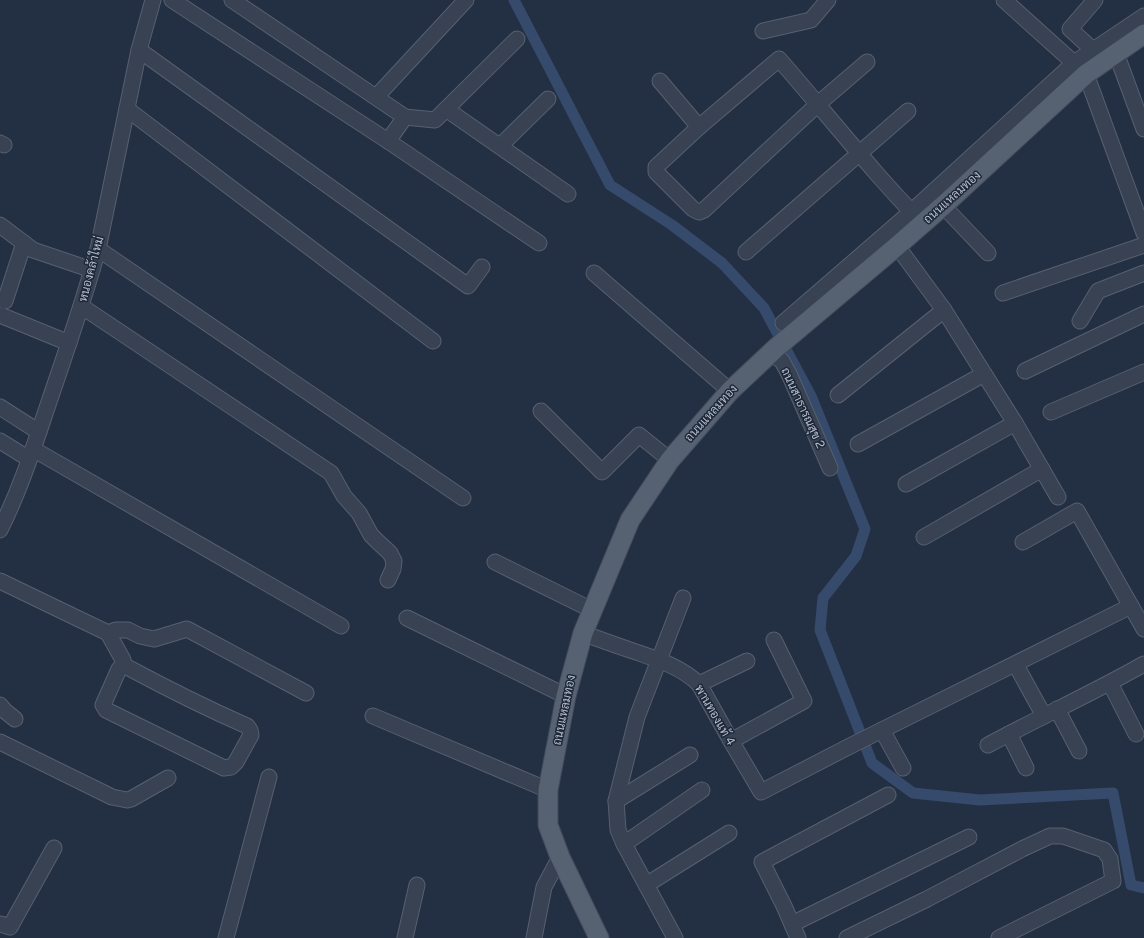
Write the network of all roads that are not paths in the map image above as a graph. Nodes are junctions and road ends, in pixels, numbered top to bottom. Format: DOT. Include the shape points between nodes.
graph roads {
  1 [pos="153,0"];
  2 [pos="172,0"];
  3 [pos="232,0"];
  4 [pos="466,0"];
  5 [pos="828,0"];
  6 [pos="1004,0"];
  7 [pos="1095,0"];
  8 [pos="1144,16"];
  9 [pos="763,31"];
  10 [pos="1144,34"];
  11 [pos="517,39"];
  12 [pos="139,50"];
  13 [pos="1093,50"];
  14 [pos="1116,53"];
  15 [pos="867,62"];
  16 [pos="1080,69"];
  17 [pos="660,81"];
  18 [pos="376,97"];
  19 [pos="548,99"];
  20 [pos="818,104"];
  21 [pos="127,109"];
  22 [pos="446,109"];
  23 [pos="908,112"];
  24 [pos="405,117"];
  25 [pos="699,128"];
  26 [pos="1144,129"];
  27 [pos="388,141"];
  28 [pos="500,146"];
  29 [pos="859,153"];
  30 [pos="568,194"];
  31 [pos="945,204"];
  32 [pos="917,218"];
  33 [pos="0,225"];
  34 [pos="1144,233"];
  35 [pos="24,242"];
  36 [pos="540,242"];
  37 [pos="1144,245"];
  38 [pos="897,246"];
  39 [pos="98,249"];
  40 [pos="746,252"];
  41 [pos="988,253"];
  42 [pos="482,267"];
  43 [pos="92,270"];
  44 [pos="594,273"];
  45 [pos="1144,273"];
  46 [pos="6,276"];
  47 [pos="1002,293"];
  48 [pos="81,306"];
  49 [pos="2,308"];
  50 [pos="944,310"];
  51 [pos="1144,314"];
  52 [pos="1080,321"];
  53 [pos="788,328"];
  54 [pos="434,342"];
  55 [pos="69,343"];
  56 [pos="774,350"];
  57 [pos="1025,371"];
  58 [pos="1144,372"];
  59 [pos="984,374"];
  60 [pos="730,391"];
  61 [pos="838,395"];
  62 [pos="0,407"];
  63 [pos="541,411"];
  64 [pos="1051,412"];
  65 [pos="1015,423"];
  66 [pos="39,432"];
  67 [pos="2,444"];
  68 [pos="858,444"];
  69 [pos="31,454"];
  70 [pos="670,460"];
  71 [pos="830,468"];
  72 [pos="1042,470"];
  73 [pos="906,484"];
  74 [pos="1058,497"];
  75 [pos="463,498"];
  76 [pos="0,530"];
  77 [pos="924,537"];
  78 [pos="1024,542"];
  79 [pos="495,562"];
  80 [pos="388,580"];
  81 [pos="0,581"];
  82 [pos="683,598"];
  83 [pos="1131,606"];
  84 [pos="592,610"];
  85 [pos="407,618"];
  86 [pos="341,626"];
  87 [pos="1144,629"];
  88 [pos="108,633"];
  89 [pos="583,633"];
  90 [pos="774,640"];
  91 [pos="658,660"];
  92 [pos="747,661"];
  93 [pos="1016,664"];
  94 [pos="1144,664"];
  95 [pos="123,666"];
  96 [pos="1110,683"];
  97 [pos="699,684"];
  98 [pos="306,693"];
  99 [pos="566,696"];
  100 [pos="0,705"];
  101 [pos="1057,709"];
  102 [pos="373,716"];
  103 [pos="1044,716"];
  104 [pos="15,719"];
  105 [pos="877,733"];
  106 [pos="1009,734"];
  107 [pos="1136,734"];
  108 [pos="0,742"];
  109 [pos="731,742"];
  110 [pos="988,745"];
  111 [pos="1079,751"];
  112 [pos="690,754"];
  113 [pos="903,768"];
  114 [pos="1026,768"];
  115 [pos="269,777"];
  116 [pos="168,778"];
  117 [pos="548,790"];
  118 [pos="702,790"];
  119 [pos="888,795"];
  120 [pos="616,801"];
  121 [pos="729,833"];
  122 [pos="969,837"];
  123 [pos="624,844"];
  124 [pos="54,848"];
  125 [pos="560,857"];
  126 [pos="417,885"];
  127 [pos="646,885"];
  128 [pos="0,924"];
  129 [pos="792,924"];
  130 [pos="226,938"];
  131 [pos="405,938"];
  132 [pos="534,938"];
  133 [pos="599,938"];
  134 [pos="675,938"];
  135 [pos="798,938"];
  136 [pos="847,938"];
  137 [pos="999,938"];
  1 -- 12 [label="street, หนองคล้าใหม่"];
  2 -- 27 [label="street"];
  3 -- 18 [label="street"];
  4 -- 18 [label="street"];
  5 -- 9 [label="street" via="811,20"];
  6 -- 16 [label="street"];
  7 -- 13 [label="street" via="1070,29"];
  8 -- 13 [label="street"];
  10 -- 14 [label="main road, ถนนแหลมทอง"];
  11 -- 22 [label="street"];
  12 -- 21 [label="street, หนองคล้าใหม่"];
  12 -- 42 [label="street" via="468,286"];
  13 -- 16 [label="street"];
  14 -- 16 [label="main road, ถนนแหลมทอง"];
  14 -- 26 [label="street"];
  15 -- 20 [label="street"];
  16 -- 31 [label="main road, ถนนแหลมทอง"];
  16 -- 32 [label="street"];
  16 -- 34 [label="street"];
  17 -- 25 [label="street"];
  18 -- 24 [label="street"];
  19 -- 28 [label="street"];
  20 -- 25 [label="street" via="779,59"];
  20 -- 25 [label="street" via="699,212 656,172 656,167"];
  20 -- 29 [label="street"];
  21 -- 39 [label="street, หนองคล้าใหม่"];
  21 -- 54 [label="street"];
  22 -- 24 [label="street" via="435,120"];
  22 -- 28 [label="street"];
  23 -- 29 [label="street"];
  24 -- 27 [label="street"];
  27 -- 36 [label="street"];
  28 -- 30 [label="street"];
  29 -- 32 [label="street"];
  29 -- 40 [label="street"];
  31 -- 32 [label="main road, ถนนแหลมทอง"];
  31 -- 41 [label="street" via="950,213"];
  32 -- 38 [label="main road, ถนนแหลมทอง"];
  32 -- 53 [label="street"];
  33 -- 35 [label="street"];
  35 -- 43 [label="street" via="33,250"];
  35 -- 46 [label="street"];
  37 -- 47 [label="street"];
  38 -- 50 [label="street"];
  38 -- 53 [label="main road, ถนนแหลมทอง"];
  39 -- 43 [label="street, หนองคล้าใหม่"];
  39 -- 75 [label="street"];
  43 -- 48 [label="street, หนองคล้าใหม่"];
  44 -- 60 [label="street"];
  45 -- 52 [label="street" via="1098,291"];
  46 -- 49 [label="street"];
  48 -- 55 [label="street, หนองคล้าใหม่"];
  48 -- 80 [label="street" via="331,473 371,535 390,553 394,561"];
  49 -- 55 [label="street"];
  50 -- 59 [label="street"];
  50 -- 61 [label="street"];
  51 -- 57 [label="street"];
  53 -- 56 [label="main road, ถนนแหลมทอง"];
  55 -- 66 [label="street, หนองคล้าใหม่"];
  56 -- 60 [label="main road, ถนนแหลมทอง"];
  56 -- 71 [label="street, ถนนสาธารณสุข 2" via="790,376"];
  58 -- 64 [label="street"];
  59 -- 65 [label="street"];
  59 -- 68 [label="street"];
  60 -- 70 [label="main road, ถนนแหลมทอง"];
  62 -- 66 [label="street"];
  63 -- 70 [label="street" via="602,472 639,435"];
  65 -- 72 [label="street"];
  65 -- 73 [label="street"];
  66 -- 69 [label="street, หนองคล้าใหม่"];
  67 -- 69 [label="street"];
  69 -- 76 [label="street, หนองคล้าใหม่"];
  69 -- 86 [label="street"];
  70 -- 84 [label="main road, ถนนแหลมทอง" via="630,520"];
  72 -- 74 [label="street"];
  72 -- 77 [label="street"];
  78 -- 83 [label="street" via="1077,511"];
  79 -- 84 [label="street"];
  81 -- 88 [label="street"];
  82 -- 91 [label="street"];
  83 -- 87 [label="street"];
  83 -- 93 [label="street"];
  84 -- 89 [label="main road, ถนนแหลมทอง"];
  85 -- 99 [label="street"];
  88 -- 95 [label="street" via="123,660"];
  88 -- 98 [label="street" via="128,630 154,639 187,629"];
  89 -- 91 [label="street, พานทองแท้ 4"];
  89 -- 99 [label="main road, ถนนแหลมทอง"];
  90 -- 109 [label="street" via="804,701"];
  91 -- 97 [label="street, พานทองแท้ 4" via="681,670"];
  91 -- 120 [label="street" via="636,717"];
  92 -- 97 [label="street"];
  93 -- 103 [label="street"];
  93 -- 105 [label="street"];
  94 -- 96 [label="street"];
  95 -- 95 [label="street" via="119,669 103,705 106,710 224,768 231,767 236,762 251,735 247,726"];
  96 -- 101 [label="street"];
  96 -- 107 [label="street"];
  97 -- 109 [label="street, พานทองแท้ 4"];
  99 -- 117 [label="main road, ถนนแหลมทอง"];
  100 -- 104 [label="street"];
  101 -- 103 [label="street"];
  101 -- 111 [label="street"];
  102 -- 117 [label="street"];
  103 -- 106 [label="street"];
  105 -- 109 [label="street, พานทองแท้ 4" via="761,792"];
  105 -- 113 [label="street"];
  106 -- 110 [label="street"];
  106 -- 114 [label="street"];
  108 -- 116 [label="street" via="112,797 131,799"];
  112 -- 120 [label="street"];
  115 -- 130 [label="street"];
  117 -- 125 [label="main road, ถนนแหลมทอง" via="548,825"];
  118 -- 123 [label="street"];
  119 -- 129 [label="street" via="762,862"];
  120 -- 123 [label="street" via="618,830"];
  121 -- 127 [label="street"];
  122 -- 129 [label="street"];
  123 -- 127 [label="street"];
  124 -- 128 [label="street" via="10,927"];
  125 -- 132 [label="street" via="544,887"];
  125 -- 133 [label="main road, ถนนแหลมทอง"];
  126 -- 131 [label="street"];
  127 -- 134 [label="street"];
  129 -- 135 [label="street"];
  136 -- 137 [label="street" via="1050,836 1063,836 1104,850 1110,860 1113,881"];
}
